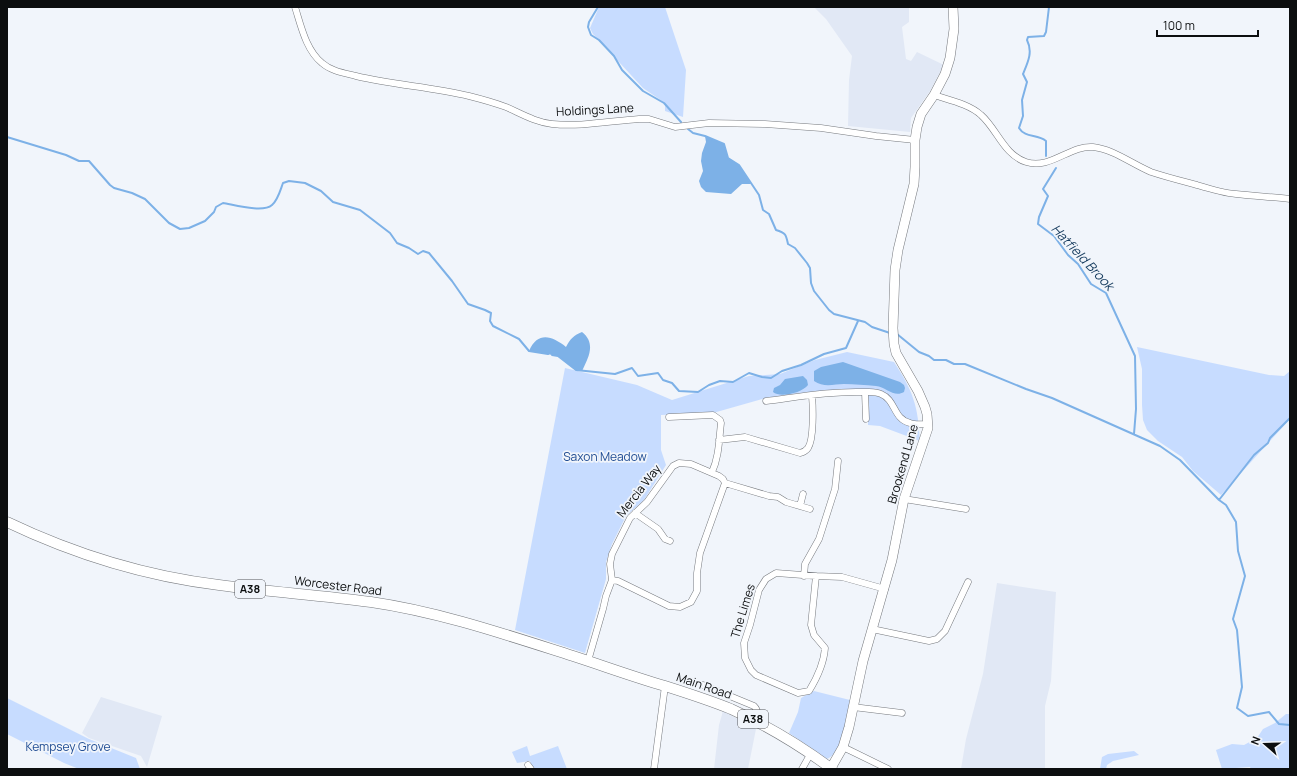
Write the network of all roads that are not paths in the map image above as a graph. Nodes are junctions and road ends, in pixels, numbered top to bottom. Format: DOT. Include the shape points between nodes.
graph roads {
  1 [pos="295,7"];
  2 [pos="953,7"];
  3 [pos="934,95"];
  4 [pos="915,140"];
  5 [pos="1290,199"];
  6 [pos="865,392"];
  7 [pos="812,396"];
  8 [pos="766,401"];
  9 [pos="669,417"];
  10 [pos="866,419"];
  11 [pos="928,424"];
  12 [pos="719,440"];
  13 [pos="838,461"];
  14 [pos="712,472"];
  15 [pos="725,483"];
  16 [pos="804,494"];
  17 [pos="904,499"];
  18 [pos="800,506"];
  19 [pos="810,509"];
  20 [pos="966,509"];
  21 [pos="635,513"];
  22 [pos="7,522"];
  23 [pos="670,541"];
  24 [pos="804,576"];
  25 [pos="816,576"];
  26 [pos="612,580"];
  27 [pos="968,582"];
  28 [pos="885,589"];
  29 [pos="872,629"];
  30 [pos="588,661"];
  31 [pos="703,685"];
  32 [pos="665,686"];
  33 [pos="853,707"];
  34 [pos="902,713"];
  35 [pos="755,721"];
  36 [pos="843,747"];
  37 [pos="811,753"];
  38 [pos="654,769"];
  39 [pos="802,769"];
  40 [pos="831,769"];
  41 [pos="888,769"];
  1 -- 4 [label="street, Holdings Lane" via="306,40 317,58 328,68 375,81 469,96 506,107 541,122 571,125 639,118 675,127 709,123 765,124"];
  2 -- 3 [label="street, Brookend Lane" via="954,29 950,58"];
  3 -- 4 [label="street, Brookend Lane" via="921,114"];
  3 -- 5 [label="street" via="980,113 1012,154 1027,163 1041,164 1082,148 1095,148 1152,172 1212,189 1234,194"];
  4 -- 11 [label="street, Brookend Lane" via="914,184 895,270 893,328 896,353 918,391"];
  6 -- 7 [label="street"];
  6 -- 10 [label="street"];
  6 -- 11 [label="street" via="882,394 888,398 899,417 905,422"];
  7 -- 8 [label="street"];
  7 -- 12 [label="street" via="810,444 804,452 745,437"];
  9 -- 12 [label="street" via="715,416 721,423"];
  11 -- 17 [label="street, Brookend Lane"];
  12 -- 14 [label="street"];
  13 -- 24 [label="street" via="835,489 819,539 806,564"];
  14 -- 15 [label="street, Mercia Way"];
  14 -- 21 [label="street, Mercia Way" via="685,462 678,463"];
  15 -- 18 [label="street, Mercia Way" via="778,497"];
  15 -- 26 [label="street" via="700,553 697,591 691,602 680,607 670,606"];
  16 -- 18 [label="street"];
  17 -- 20 [label="street"];
  17 -- 28 [label="street, Brookend Lane"];
  18 -- 19 [label="street, Mercia Way"];
  21 -- 23 [label="street"];
  21 -- 26 [label="street, Mercia Way" via="612,554"];
  22 -- 30 [label="main road, Worcester Road / A38" via="86,555 124,567 218,585 373,602 460,621"];
  24 -- 25 [label="street, The Limes"];
  24 -- 25 [label="street, The Limes" via="776,573 766,579 759,590 744,643 745,658 756,675 798,692 809,691 824,657 825,648 814,635 811,625"];
  25 -- 28 [label="street, The Limes" via="842,577"];
  26 -- 30 [label="street, Mercia Way"];
  27 -- 29 [label="street" via="945,631 937,639 929,641"];
  28 -- 29 [label="street, Brookend Lane"];
  29 -- 33 [label="street, Brookend Lane"];
  30 -- 32 [label="main road, Worcester Road / A38"];
  31 -- 35 [label="street, Main Road" via="754,706 758,715"];
  32 -- 35 [label="main road, Main Road / A38" via="728,708"];
  32 -- 38 [label="street"];
  33 -- 34 [label="street"];
  33 -- 36 [label="street, Brookend Lane"];
  35 -- 37 [label="main road, Main Road / A38"];
  36 -- 40 [label="street, Brookend Lane"];
  36 -- 41 [label="street"];
  37 -- 39 [label="street"];
  37 -- 40 [label="main road, Main Road / A38"];
}
